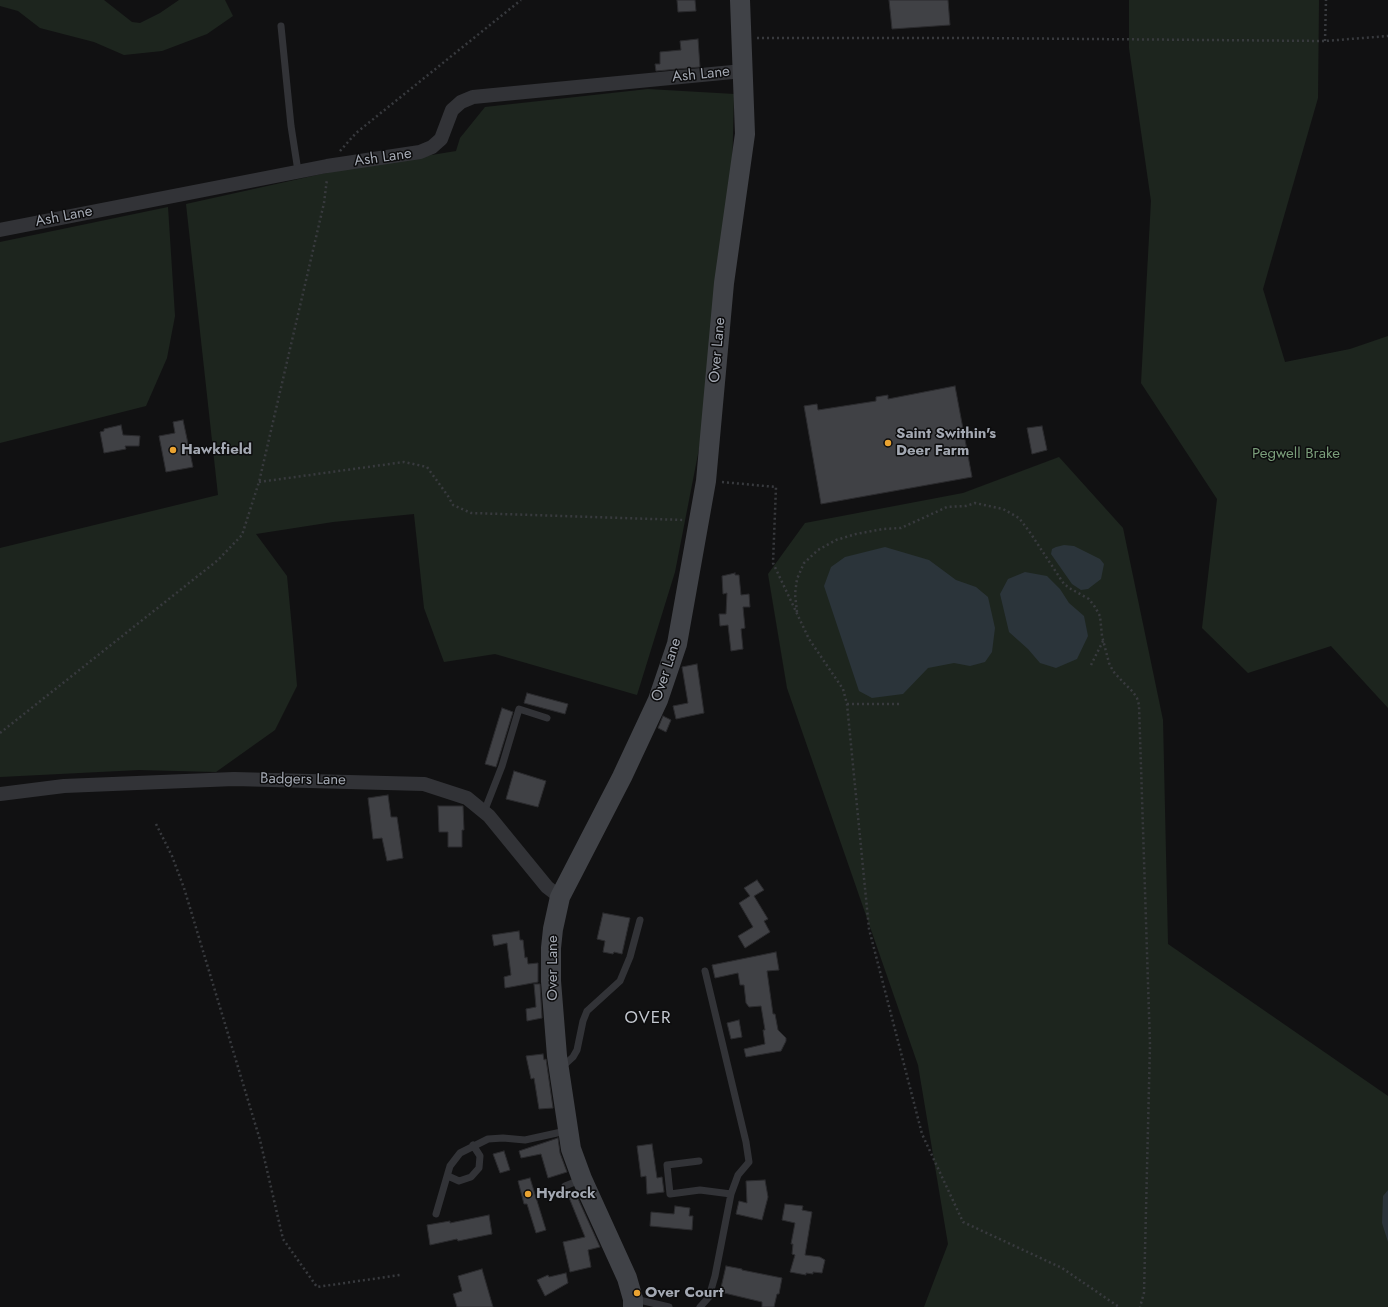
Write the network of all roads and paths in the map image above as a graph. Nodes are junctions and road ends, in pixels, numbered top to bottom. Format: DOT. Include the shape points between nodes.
graph roads {
  1 [pos="521,0"];
  2 [pos="740,0"];
  3 [pos="1326,0"];
  4 [pos="281,26"];
  5 [pos="1388,36"];
  6 [pos="741,38"];
  7 [pos="1325,41"];
  8 [pos="743,70"];
  9 [pos="327,166"];
  10 [pos="298,171"];
  11 [pos="0,230"];
  12 [pos="706,481"];
  13 [pos="259,482"];
  14 [pos="699,520"];
  15 [pos="797,612"];
  16 [pos="1103,641"];
  17 [pos="1092,666"];
  18 [pos="847,704"];
  19 [pos="900,704"];
  20 [pos="547,718"];
  21 [pos="0,733"];
  22 [pos="0,794"];
  23 [pos="484,812"];
  24 [pos="156,824"];
  25 [pos="560,897"];
  26 [pos="640,920"];
  27 [pos="705,971"];
  28 [pos="559,1069"];
  29 [pos="568,1131"];
  30 [pos="473,1146"];
  31 [pos="699,1161"];
  32 [pos="448,1176"];
  33 [pos="731,1194"];
  34 [pos="436,1214"];
  35 [pos="400,1275"];
  36 [pos="633,1303"];
  37 [pos="669,1307"];
  38 [pos="700,1307"];
  39 [pos="1119,1307"];
  40 [pos="1140,1307"];
  1 -- 9 [label="path" via="356,133"];
  2 -- 6 [label="street, Over Lane"];
  3 -- 7 [label="path"];
  4 -- 10 [label="lane"];
  5 -- 7 [label="path"];
  6 -- 7 [label="path"];
  6 -- 8 [label="street, Over Lane"];
  8 -- 9 [label="street, Ash Lane" via="473,97 461,102 452,110 441,139 432,147 420,152"];
  8 -- 12 [label="street, Over Lane" via="745,134 724,283"];
  9 -- 10 [label="street, Ash Lane"];
  9 -- 13 [label="path" via="324,203"];
  10 -- 11 [label="street, Ash Lane"];
  12 -- 14 [label="street, Over Lane"];
  12 -- 15 [label="path" via="776,487 773,563"];
  13 -- 14 [label="path" via="404,462 427,467 453,505 471,513"];
  13 -- 21 [label="path" via="242,535 218,560"];
  14 -- 25 [label="street, Over Lane" via="677,644 658,700 622,777"];
  15 -- 16 [label="path" via="797,579 804,563 818,550 836,540 856,534 901,528 947,507 976,503 1003,509 1019,518 1064,584 1089,599 1095,607 1100,616"];
  15 -- 18 [label="path" via="810,639 843,689"];
  16 -- 17 [label="path"];
  16 -- 40 [label="path" via="1113,671 1133,692 1139,705 1150,1045 1144,1293"];
  18 -- 19 [label="path"];
  18 -- 39 [label="path" via="869,928 922,1134 963,1222 1062,1268"];
  20 -- 23 [label="lane" via="519,709 502,766"];
  22 -- 23 [label="street, Badgers Lane" via="64,786 234,778 375,782 424,784 467,798"];
  23 -- 25 [label="street, Badgers Lane" via="547,887"];
  24 -- 35 [label="path" via="184,888 260,1140 283,1239 317,1288"];
  25 -- 28 [label="street, Over Lane" via="551,948 551,981"];
  26 -- 28 [label="lane" via="630,957 620,981 587,1011 577,1050"];
  27 -- 33 [label="lane" via="749,1162 738,1175"];
  28 -- 29 [label="street, Over Lane"];
  29 -- 30 [label="lane" via="525,1140 488,1139"];
  29 -- 36 [label="street, Over Lane" via="574,1182 627,1278"];
  30 -- 32 [label="lane" via="460,1153 450,1166"];
  30 -- 32 [label="lane" via="480,1156 479,1168 471,1177 459,1180"];
  31 -- 33 [label="lane" via="667,1165 670,1194 700,1190"];
  32 -- 34 [label="lane"];
  33 -- 38 [label="lane" via="715,1276 709,1297"];
  36 -- 37 [label="lane"];
}
